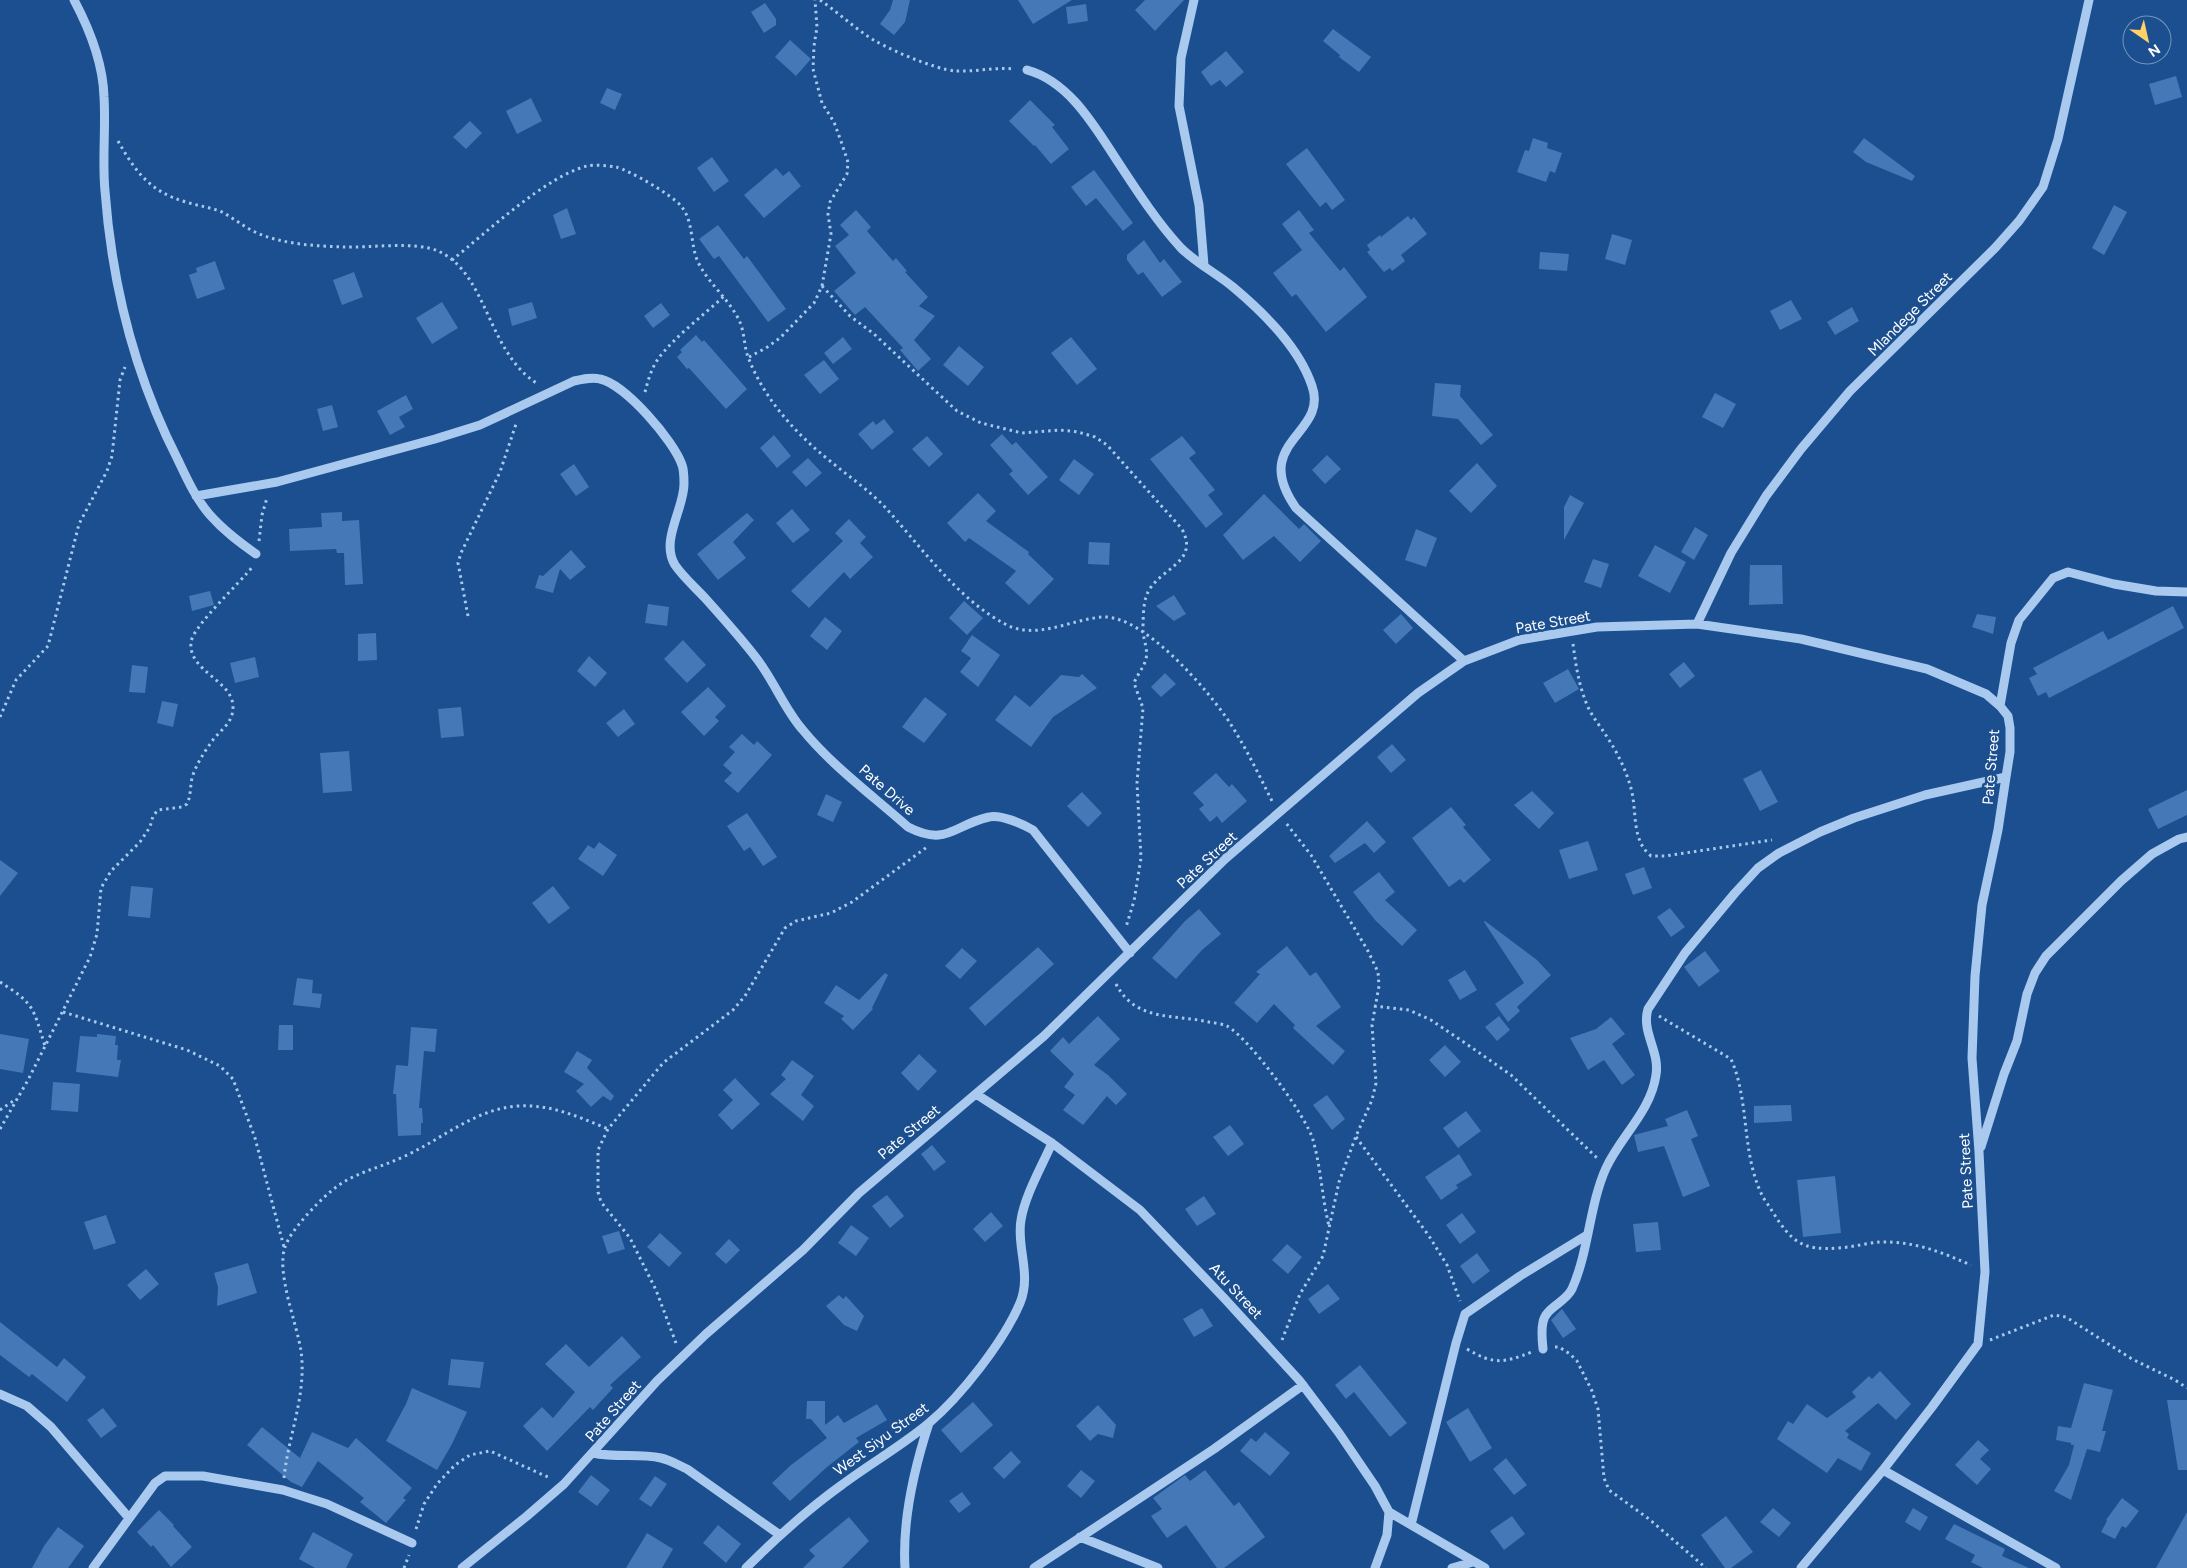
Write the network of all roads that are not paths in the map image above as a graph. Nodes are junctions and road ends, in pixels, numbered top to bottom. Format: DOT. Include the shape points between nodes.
graph roads {
  1 [pos="74,0"];
  2 [pos="1194,0"];
  3 [pos="2088,0"];
  4 [pos="1027,70"];
  5 [pos="1204,265"];
  6 [pos="196,496"];
  7 [pos="256,554"];
  8 [pos="2187,592"];
  9 [pos="1697,624"];
  10 [pos="1464,661"];
  11 [pos="2000,706"];
  12 [pos="2006,777"];
  13 [pos="2187,837"];
  14 [pos="1130,953"];
  15 [pos="976,1094"];
  16 [pos="1052,1143"];
  17 [pos="1979,1152"];
  18 [pos="1587,1235"];
  19 [pos="1543,1349"];
  20 [pos="1303,1385"];
  21 [pos="0,1394"];
  22 [pos="929,1423"];
  23 [pos="593,1453"];
  24 [pos="1883,1470"];
  25 [pos="1389,1512"];
  26 [pos="129,1518"];
  27 [pos="1411,1525"];
  28 [pos="780,1534"];
  29 [pos="1080,1538"];
  30 [pos="412,1543"];
  31 [pos="1473,1562"];
  32 [pos="93,1568"];
  33 [pos="462,1568"];
  34 [pos="746,1568"];
  35 [pos="905,1568"];
  36 [pos="1034,1568"];
  37 [pos="1158,1568"];
  38 [pos="1376,1568"];
  39 [pos="1452,1568"];
  40 [pos="1485,1568"];
  41 [pos="1801,1568"];
  42 [pos="2056,1568"];
  1 -- 6 [label="street" via="94,42 101,66 104,191 121,299 133,350 155,412"];
  2 -- 5 [label="street" via="1181,58 1179,106 1199,205"];
  3 -- 9 [label="street, Mlandege Street" via="2058,139 2043,187 1995,248 1850,391 1801,449 1766,496 1731,553"];
  4 -- 5 [label="street" via="1054,82 1071,98 1091,121 1161,225 1183,249"];
  5 -- 10 [label="street" via="1275,326 1295,353 1312,385 1316,402 1314,413 1283,457 1280,476 1286,495 1302,514"];
  6 -- 7 [label="street" via="229,535"];
  6 -- 14 [label="street, Pate Drive" via="277,482 435,439 480,425 574,381 602,379 622,391 644,411 668,439 682,466 684,486 670,540 673,562 758,660 800,727 824,754 908,826 924,835 941,836 990,816 1033,830"];
  8 -- 11 [label="street" via="2156,591 2068,572 2053,578 2019,620 2011,643"];
  9 -- 10 [label="street, Pate Street" via="1597,627 1520,640"];
  9 -- 11 [label="street, Pate Street" via="1801,639 1927,669 1986,694"];
  10 -- 14 [label="street, Pate Street" via="1418,693 1225,859"];
  11 -- 12 [label="street, Pate Street" via="2008,716 2010,728"];
  12 -- 17 [label="street, Pate Street" via="1982,905 1975,976 1972,1058"];
  12 -- 18 [label="street" via="1925,795 1820,832 1758,868 1735,893 1685,953 1648,1009 1645,1020 1657,1059 1653,1089 1646,1106 1607,1167"];
  13 -- 17 [label="street" via="2152,854 2121,880 2046,956 2035,972 2017,1041"];
  14 -- 15 [label="street, Pate Street" via="1044,1036"];
  15 -- 16 [label="street, Atu Street"];
  15 -- 23 [label="street, Pate Street" via="859,1193 803,1250 706,1334 657,1381"];
  16 -- 20 [label="street, Atu Street" via="1140,1210"];
  16 -- 22 [label="street, West Siyu Street" via="1021,1220 1025,1268 1021,1301 1005,1332 975,1372"];
  17 -- 24 [label="street, Pate Street" via="1985,1272 1978,1344"];
  18 -- 19 [label="street" via="1572,1289 1567,1298 1546,1314"];
  18 -- 27 [label="street" via="1465,1314"];
  20 -- 25 [label="street, Atu Street" via="1375,1486"];
  20 -- 29 [label="street"];
  21 -- 26 [label="street" via="27,1406 51,1427"];
  22 -- 28 [label="street, West Siyu Street" via="842,1484"];
  22 -- 35 [label="street" via="907,1516"];
  23 -- 28 [label="street" via="611,1457 660,1457 672,1461"];
  23 -- 33 [label="street, Pate Street" via="564,1484"];
  24 -- 41 [label="street"];
  24 -- 42 [label="street"];
  25 -- 27 [label="street"];
  25 -- 38 [label="street" via="1388,1535"];
  26 -- 30 [label="street" via="155,1483 165,1476 203,1476 283,1490 326,1504"];
  26 -- 32 [label="street"];
  27 -- 31 [label="street"];
  28 -- 34 [label="street, West Siyu Street"];
  29 -- 36 [label="street"];
  29 -- 37 [label="street"];
  31 -- 39 [label="street"];
  31 -- 40 [label="street"];
}
